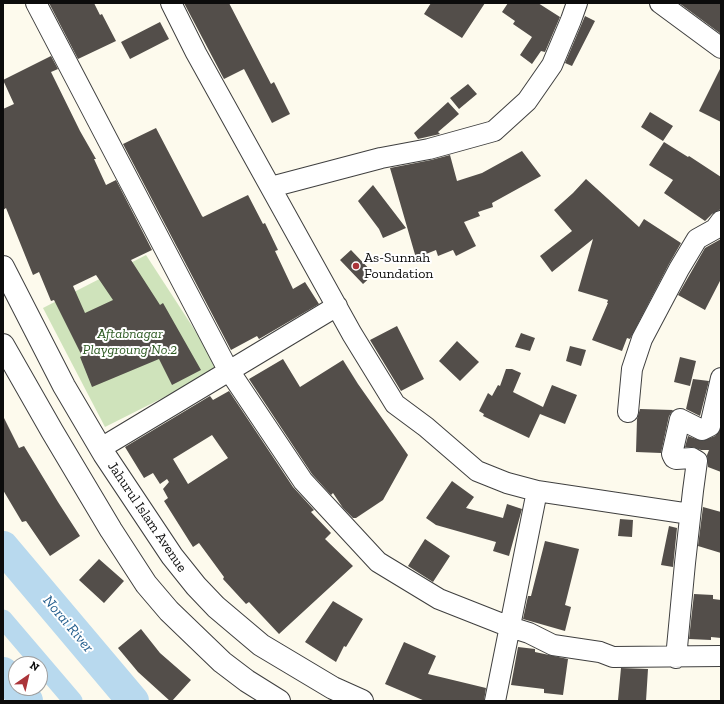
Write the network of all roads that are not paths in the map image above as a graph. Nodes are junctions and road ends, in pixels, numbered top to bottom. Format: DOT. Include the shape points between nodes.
graph roads {
  1 [pos="36,3"];
  2 [pos="171,3"];
  3 [pos="577,3"];
  4 [pos="660,3"];
  5 [pos="721,48"];
  6 [pos="271,187"];
  7 [pos="721,221"];
  8 [pos="3,267"];
  9 [pos="337,306"];
  10 [pos="3,345"];
  11 [pos="229,371"];
  12 [pos="721,378"];
  13 [pos="628,412"];
  14 [pos="101,448"];
  15 [pos="537,491"];
  16 [pos="690,514"];
  17 [pos="510,627"];
  18 [pos="721,656"];
  19 [pos="676,658"];
  20 [pos="279,701"];
  21 [pos="362,701"];
  22 [pos="495,701"];
  1 -- 11 [label="street"];
  2 -- 6 [label="street"];
  3 -- 6 [label="street" via="552,65 528,101 494,131 429,150 381,158"];
  4 -- 5 [label="street"];
  6 -- 9 [label="street"];
  7 -- 13 [label="street" via="715,229 697,239 642,340 632,369"];
  8 -- 14 [label="street, Jahurul Islam Avenue" via="64,386"];
  9 -- 11 [label="street"];
  9 -- 15 [label="street" via="395,404 477,471"];
  10 -- 20 [label="street" via="95,503 146,584 169,611 222,662 246,681"];
  11 -- 14 [label="street"];
  11 -- 17 [label="street" via="303,480 378,562 439,599"];
  12 -- 16 [label="street" via="710,426 702,430 684,420 679,421 672,454 674,458 692,458 697,461"];
  14 -- 21 [label="street, Jahurul Islam Avenue" via="172,556 216,606 261,645 333,688"];
  15 -- 16 [label="street"];
  15 -- 17 [label="street"];
  16 -- 19 [label="street"];
  17 -- 19 [label="street" via="553,645 600,652 613,657"];
  17 -- 22 [label="street"];
  18 -- 19 [label="street"];
}
